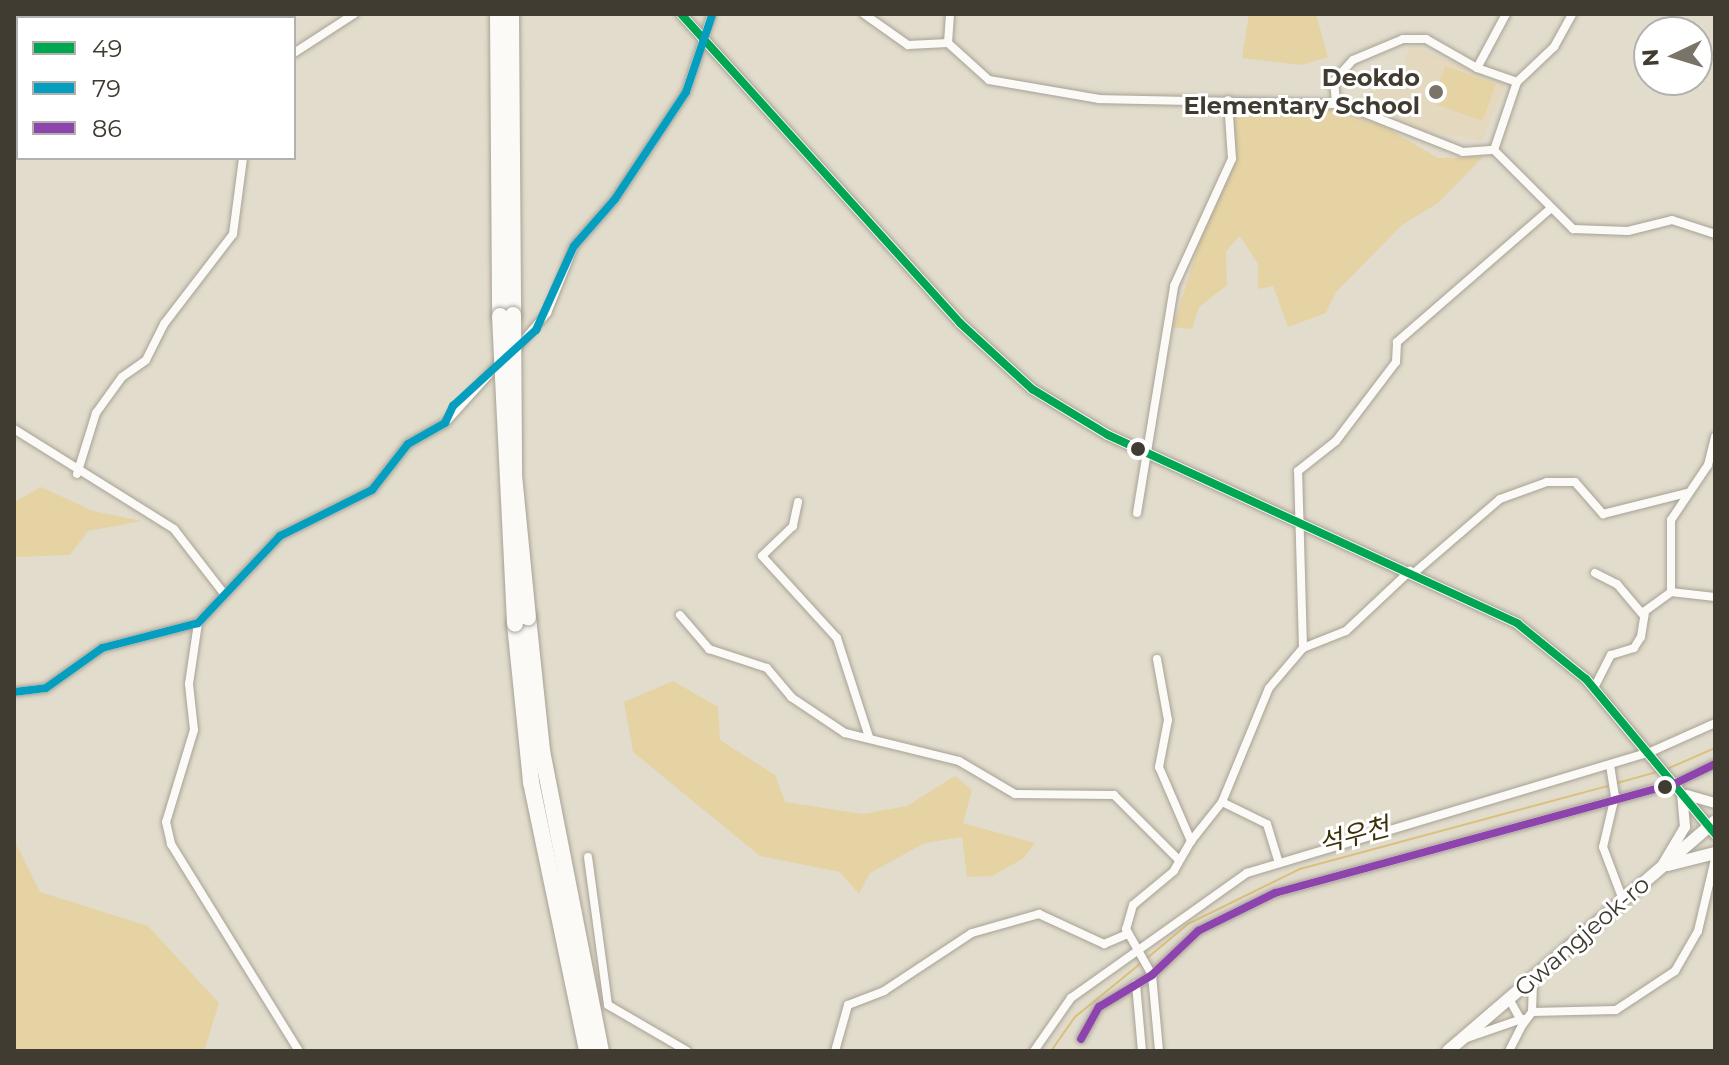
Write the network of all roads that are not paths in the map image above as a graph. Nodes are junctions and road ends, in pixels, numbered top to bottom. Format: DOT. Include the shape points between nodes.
graph roads {
  1 [pos="354,14"];
  2 [pos="491,14"];
  3 [pos="498,14"];
  4 [pos="511,14"];
  5 [pos="518,14"];
  6 [pos="681,14"];
  7 [pos="712,14"];
  8 [pos="864,14"];
  9 [pos="950,14"];
  10 [pos="1506,14"];
  11 [pos="1572,14"];
  12 [pos="705,35"];
  13 [pos="948,43"];
  14 [pos="296,52"];
  15 [pos="1477,68"];
  16 [pos="1517,82"];
  17 [pos="497,99"];
  18 [pos="1228,100"];
  19 [pos="1336,103"];
  20 [pos="1494,150"];
  21 [pos="243,160"];
  22 [pos="513,191"];
  23 [pos="1550,209"];
  24 [pos="1715,234"];
  25 [pos="506,316"];
  26 [pos="14,429"];
  27 [pos="1715,437"];
  28 [pos="1145,451"];
  29 [pos="77,474"];
  30 [pos="1687,493"];
  31 [pos="798,502"];
  32 [pos="1137,513"];
  33 [pos="1299,521"];
  34 [pos="1412,572"];
  35 [pos="1595,573"];
  36 [pos="1671,592"];
  37 [pos="225,595"];
  38 [pos="1715,597"];
  39 [pos="680,615"];
  40 [pos="1644,616"];
  41 [pos="522,621"];
  42 [pos="198,623"];
  43 [pos="1303,648"];
  44 [pos="1157,659"];
  45 [pos="1594,688"];
  46 [pos="14,692"];
  47 [pos="1715,723"];
  48 [pos="869,737"];
  49 [pos="1649,755"];
  50 [pos="1715,764"];
  51 [pos="1610,765"];
  52 [pos="1674,784"];
  53 [pos="1682,793"];
  54 [pos="1615,796"];
  55 [pos="1222,802"];
  56 [pos="1715,803"];
  57 [pos="1713,827"];
  58 [pos="1191,841"];
  59 [pos="1715,853"];
  60 [pos="588,857"];
  61 [pos="1278,859"];
  62 [pos="1715,859"];
  63 [pos="1179,860"];
  64 [pos="1661,867"];
  65 [pos="1623,900"];
  66 [pos="1127,934"];
  67 [pos="1132,948"];
  68 [pos="1151,972"];
  69 [pos="1533,978"];
  70 [pos="1136,984"];
  71 [pos="1509,999"];
  72 [pos="1532,1012"];
  73 [pos="1522,1022"];
  74 [pos="1504,1026"];
  75 [pos="1081,1039"];
  76 [pos="1460,1040"];
  77 [pos="682,1050"];
  78 [pos="1509,1050"];
  79 [pos="299,1051"];
  80 [pos="587,1051"];
  81 [pos="601,1051"];
  82 [pos="835,1051"];
  83 [pos="1034,1051"];
  84 [pos="1142,1051"];
  85 [pos="1159,1051"];
  86 [pos="1448,1051"];
  1 -- 14 [label="street"];
  2 -- 17 [label="highway"];
  3 -- 17 [label="highway"];
  4 -- 22 [label="highway"];
  5 -- 22 [label="highway"];
  6 -- 12 [label="street"];
  7 -- 12 [label="street"];
  8 -- 13 [label="street" via="908,45"];
  9 -- 13 [label="street"];
  10 -- 15 [label="street"];
  11 -- 16 [label="street" via="1554,47"];
  12 -- 28 [label="street" via="986,351 1068,414"];
  12 -- 37 [label="street" via="686,92 615,199 574,246 536,330 453,406 445,423 408,444 372,490 280,536"];
  13 -- 18 [label="street" via="989,80 1099,99"];
  15 -- 16 [label="street"];
  15 -- 19 [label="street" via="1426,39 1403,39 1353,60 1334,81"];
  16 -- 20 [label="street"];
  17 -- 25 [label="highway"];
  18 -- 19 [label="street"];
  18 -- 28 [label="street" via="1232,159 1174,286 1167,364"];
  19 -- 20 [label="street" via="1463,152"];
  20 -- 23 [label="street" via="1543,193"];
  21 -- 29 [label="street" via="233,234 164,324 146,360 122,377 96,413"];
  22 -- 25 [label="highway"];
  23 -- 24 [label="street" via="1573,229 1628,231 1672,220"];
  23 -- 33 [label="street" via="1397,342 1396,357 1336,441 1298,471"];
  25 -- 41 [label="highway, bridge"];
  26 -- 29 [label="street"];
  27 -- 30 [label="street" via="1708,465"];
  28 -- 32 [label="street"];
  28 -- 33 [label="street"];
  29 -- 37 [label="street" via="174,529"];
  30 -- 34 [label="street" via="1603,514 1575,482 1547,482 1500,499"];
  30 -- 36 [label="street" via="1668,537"];
  31 -- 48 [label="street" via="793,526 762,556 837,638"];
  33 -- 34 [label="street"];
  33 -- 43 [label="street"];
  34 -- 43 [label="street" via="1346,631"];
  34 -- 45 [label="street" via="1518,624"];
  35 -- 40 [label="street" via="1617,584"];
  36 -- 38 [label="street"];
  36 -- 40 [label="street"];
  37 -- 42 [label="street"];
  39 -- 48 [label="street" via="709,649 767,668 791,697 845,733"];
  40 -- 45 [label="street" via="1634,648 1611,655"];
  41 -- 80 [label="highway" via="531,782"];
  41 -- 81 [label="highway"];
  42 -- 46 [label="street" via="102,648 46,688"];
  42 -- 79 [label="street" via="189,684 194,730 166,822 171,844"];
  43 -- 55 [label="street" via="1269,688"];
  44 -- 58 [label="street" via="1168,720 1159,767"];
  45 -- 49 [label="street"];
  47 -- 49 [label="street"];
  48 -- 63 [label="street" via="959,761 1015,794 1114,795"];
  49 -- 51 [label="street"];
  49 -- 52 [label="street"];
  50 -- 52 [label="street"];
  51 -- 54 [label="street"];
  51 -- 61 [label="street"];
  52 -- 53 [label="street"];
  52 -- 54 [label="street"];
  53 -- 56 [label="street"];
  53 -- 57 [label="street"];
  53 -- 64 [label="street" via="1685,827"];
  54 -- 65 [label="street" via="1603,847"];
  54 -- 68 [label="street" via="1275,893 1198,931"];
  55 -- 58 [label="street"];
  55 -- 61 [label="street" via="1267,824"];
  57 -- 64 [label="main road, Gwangjeok-ro"];
  58 -- 63 [label="street"];
  59 -- 64 [label="main road" via="1698,852"];
  60 -- 77 [label="street" via="608,1005"];
  61 -- 67 [label="street"];
  62 -- 72 [label="street" via="1698,931 1666,979 1616,1010"];
  63 -- 66 [label="street" via="1133,905"];
  64 -- 65 [label="main road, Gwangjeok-ro"];
  65 -- 69 [label="main road, Gwangjeok-ro"];
  66 -- 67 [label="street"];
  66 -- 82 [label="street" via="1104,944 1039,914 972,933 848,1005"];
  67 -- 68 [label="street"];
  67 -- 83 [label="street" via="1071,998"];
  68 -- 70 [label="street"];
  68 -- 85 [label="street"];
  69 -- 71 [label="main road, Gwangjeok-ro"];
  69 -- 72 [label="street"];
  70 -- 75 [label="street" via="1099,1007"];
  70 -- 84 [label="street"];
  71 -- 73 [label="street"];
  71 -- 76 [label="main road, Gwangjeok-ro"];
  72 -- 73 [label="street"];
  73 -- 74 [label="street"];
  73 -- 78 [label="street"];
  74 -- 76 [label="street"];
  74 -- 78 [label="street"];
  76 -- 86 [label="main road, Gwangjeok-ro"];
}
